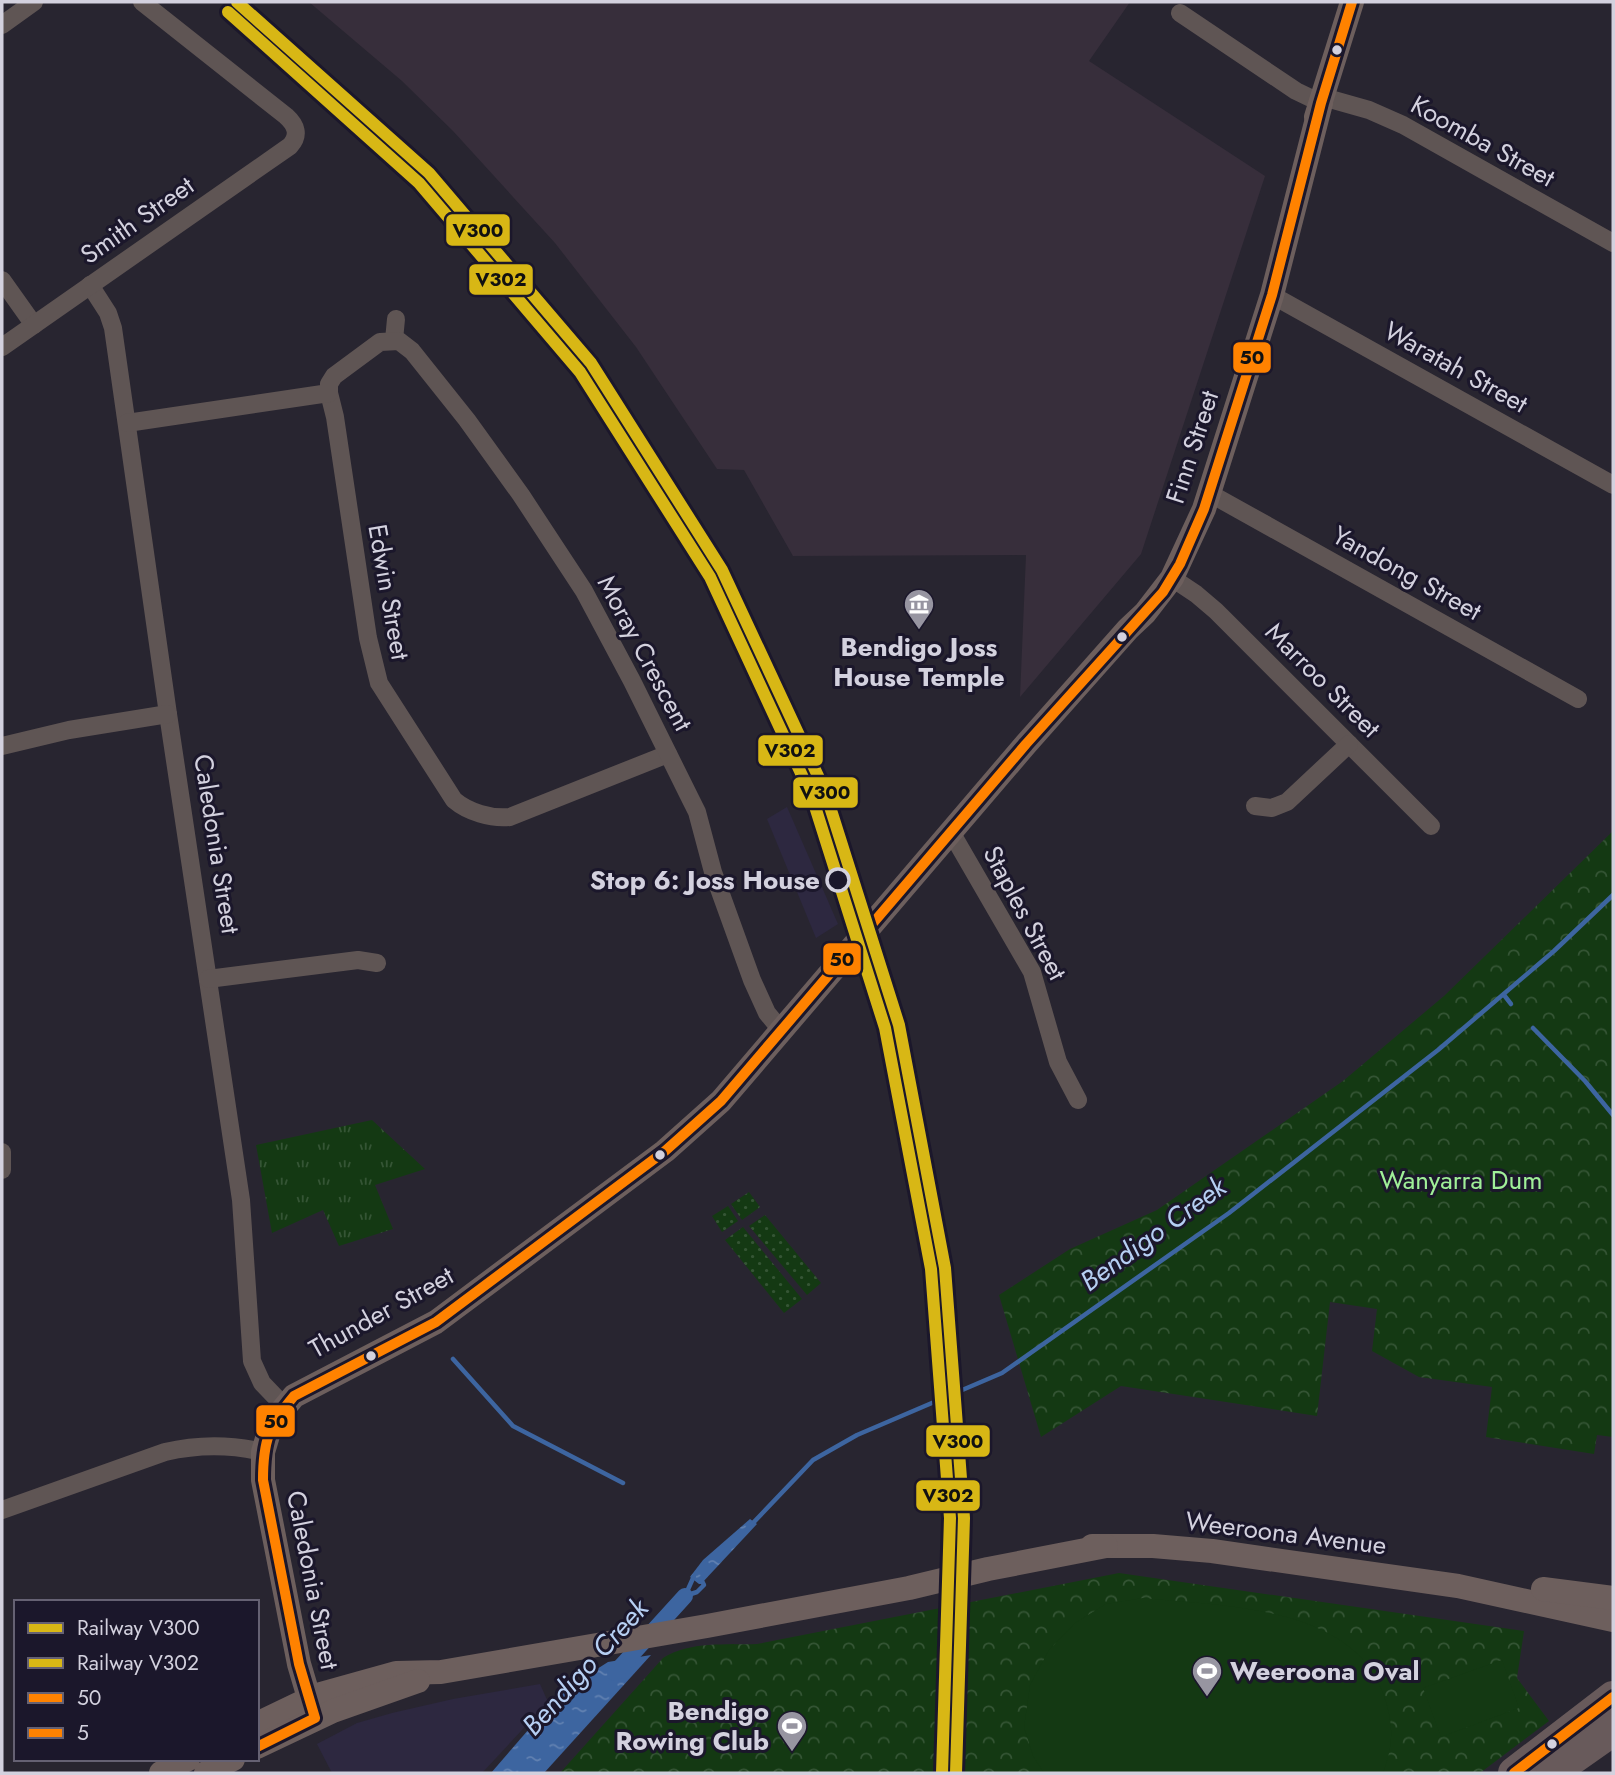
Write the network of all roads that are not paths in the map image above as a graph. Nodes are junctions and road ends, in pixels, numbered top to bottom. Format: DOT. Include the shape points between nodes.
graph roads {
  1 [pos="34,2"];
  2 [pos="142,2"];
  3 [pos="1352,2"];
  4 [pos="1180,13"];
  5 [pos="2,25"];
  6 [pos="1322,100"];
  7 [pos="1613,243"];
  8 [pos="2,280"];
  9 [pos="90,285"];
  10 [pos="1265,292"];
  11 [pos="396,318"];
  12 [pos="34,325"];
  13 [pos="394,340"];
  14 [pos="2,347"];
  15 [pos="329,393"];
  16 [pos="127,422"];
  17 [pos="1613,485"];
  18 [pos="1203,490"];
  19 [pos="1167,575"];
  20 [pos="1578,699"];
  21 [pos="168,714"];
  22 [pos="1349,744"];
  23 [pos="2,746"];
  24 [pos="668,754"];
  25 [pos="1255,806"];
  26 [pos="1431,826"];
  27 [pos="951,831"];
  28 [pos="377,963"];
  29 [pos="208,979"];
  30 [pos="781,1030"];
  31 [pos="1078,1100"];
  32 [pos="2,1152"];
  33 [pos="2,1170"];
  34 [pos="285,1407"];
  35 [pos="263,1452"];
  36 [pos="2,1510"];
  37 [pos="1458,1586"];
  38 [pos="1613,1598"];
  39 [pos="1613,1620"];
  40 [pos="1613,1697"];
  41 [pos="312,1709"];
  42 [pos="259,1723"];
  43 [pos="1613,1730"];
  44 [pos="259,1746"];
  45 [pos="184,1761"];
  46 [pos="229,1761"];
  47 [pos="162,1773"];
  48 [pos="206,1773"];
  49 [pos="1514,1773"];
  50 [pos="1552,1773"];
  1 -- 5 [label="street"];
  2 -- 9 [label="street, Smith Street" via="276,107 297,132 290,146"];
  3 -- 6 [label="street, Finn Street"];
  4 -- 6 [label="street, Koomba Street" via="1296,92"];
  6 -- 7 [label="street, Koomba Street" via="1369,110 1403,125"];
  6 -- 10 [label="street, Finn Street"];
  8 -- 12 [label="street"];
  9 -- 12 [label="street, Smith Street"];
  9 -- 16 [label="street, Caledonia Street" via="113,328"];
  10 -- 17 [label="street, Waratah Street"];
  10 -- 18 [label="street, Finn Street"];
  11 -- 13 [label="street"];
  12 -- 14 [label="street, Smith Street"];
  13 -- 15 [label="street" via="380,342 334,376"];
  13 -- 24 [label="street, Moray Crescent" via="420,361 521,495 584,592"];
  15 -- 16 [label="street"];
  15 -- 24 [label="street, Edwin Street" via="376,673 454,800 493,817 510,817"];
  16 -- 21 [label="street, Caledonia Street"];
  18 -- 19 [label="street, Finn Street" via="1186,518"];
  18 -- 20 [label="street, Yandong Street"];
  19 -- 22 [label="street, Marroo Street" via="1216,611"];
  19 -- 27 [label="street, Finn Street" via="1128,629"];
  21 -- 23 [label="street"];
  21 -- 29 [label="street, Caledonia Street"];
  22 -- 25 [label="street" via="1287,802 1272,808"];
  22 -- 26 [label="street, Marroo Street"];
  24 -- 30 [label="street, Moray Crescent" via="697,812 713,872 755,987 769,1018"];
  27 -- 30 [label="street, Finn Street"];
  27 -- 31 [label="street, Staples Street" via="1032,972 1058,1062"];
  28 -- 29 [label="street" via="358,960"];
  29 -- 34 [label="street, Caledonia Street" via="242,1200 253,1361 262,1383"];
  30 -- 34 [label="street, Thunder Street" via="721,1101 665,1152 436,1322 311,1386"];
  32 -- 33 [label="street"];
  34 -- 35 [label="street, Thunder Street"];
  35 -- 36 [label="street" via="230,1446 187,1447"];
  35 -- 41 [label="street, Caledonia Street" via="264,1490"];
  37 -- 38 [label="street, Weeroona Avenue" via="1533,1588"];
  37 -- 39 [label="street, Weeroona Avenue"];
  37 -- 41 [label="street, Weeroona Avenue" via="1212,1551 1106,1546 909,1588 441,1672"];
  40 -- 49 [label="highway"];
  41 -- 42 [label="street, Weeroona Avenue"];
  41 -- 44 [label="street, Weeroona Avenue"];
  43 -- 50 [label="highway"];
  45 -- 47 [label="street"];
  46 -- 48 [label="street"];
}
